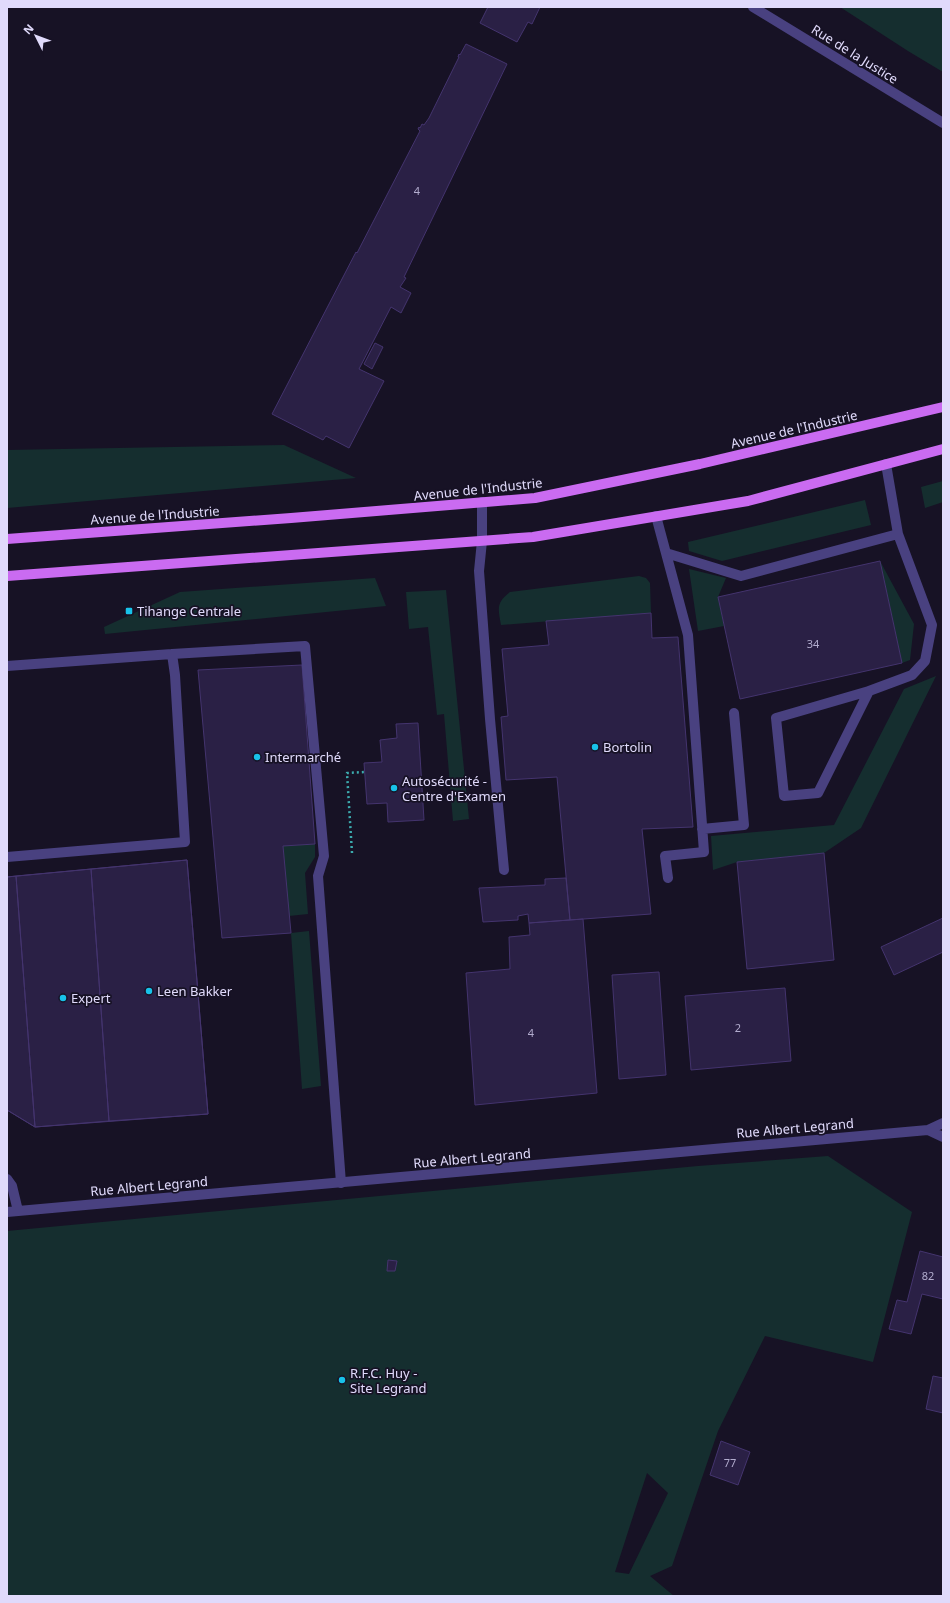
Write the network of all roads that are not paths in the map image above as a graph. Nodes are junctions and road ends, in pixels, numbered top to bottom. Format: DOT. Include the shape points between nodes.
graph roads {
  1 [pos="753,7"];
  2 [pos="943,123"];
  3 [pos="943,407"];
  4 [pos="943,449"];
  5 [pos="886,464"];
  6 [pos="482,502"];
  7 [pos="656,516"];
  8 [pos="898,534"];
  9 [pos="7,539"];
  10 [pos="482,541"];
  11 [pos="666,553"];
  12 [pos="7,576"];
  13 [pos="172,654"];
  14 [pos="7,666"];
  15 [pos="869,691"];
  16 [pos="734,714"];
  17 [pos="702,829"];
  18 [pos="7,857"];
  19 [pos="504,870"];
  20 [pos="668,878"];
  21 [pos="943,1123"];
  22 [pos="928,1130"];
  23 [pos="943,1137"];
  24 [pos="7,1179"];
  25 [pos="341,1183"];
  26 [pos="18,1211"];
  27 [pos="7,1212"];
  1 -- 2 [label="street, Rue de la Justice"];
  3 -- 6 [label="main road, Avenue de l'Industrie" via="700,464 535,498"];
  4 -- 5 [label="main road"];
  5 -- 7 [label="main road" via="748,501"];
  5 -- 8 [label="street"];
  6 -- 9 [label="main road, Avenue de l'Industrie"];
  6 -- 10 [label="street"];
  7 -- 10 [label="main road" via="533,537"];
  7 -- 11 [label="street"];
  8 -- 11 [label="street" via="741,576"];
  8 -- 15 [label="street" via="932,625 925,661 912,675"];
  10 -- 12 [label="main road"];
  10 -- 19 [label="street" via="479,571"];
  11 -- 17 [label="street" via="688,635"];
  13 -- 14 [label="street"];
  13 -- 18 [label="street" via="185,842"];
  13 -- 25 [label="street" via="305,646 324,856 318,876"];
  15 -- 15 [label="street" via="818,793 784,796 776,718"];
  16 -- 17 [label="street" via="744,825"];
  17 -- 20 [label="street" via="704,852 665,856"];
  21 -- 22 [label="street, Rue Albert Legrand"];
  22 -- 23 [label="street"];
  22 -- 25 [label="street, Rue Albert Legrand"];
  24 -- 26 [label="street" via="12,1186"];
  25 -- 26 [label="street, Rue Albert Legrand"];
  26 -- 27 [label="street, Rue Albert Legrand"];
}
